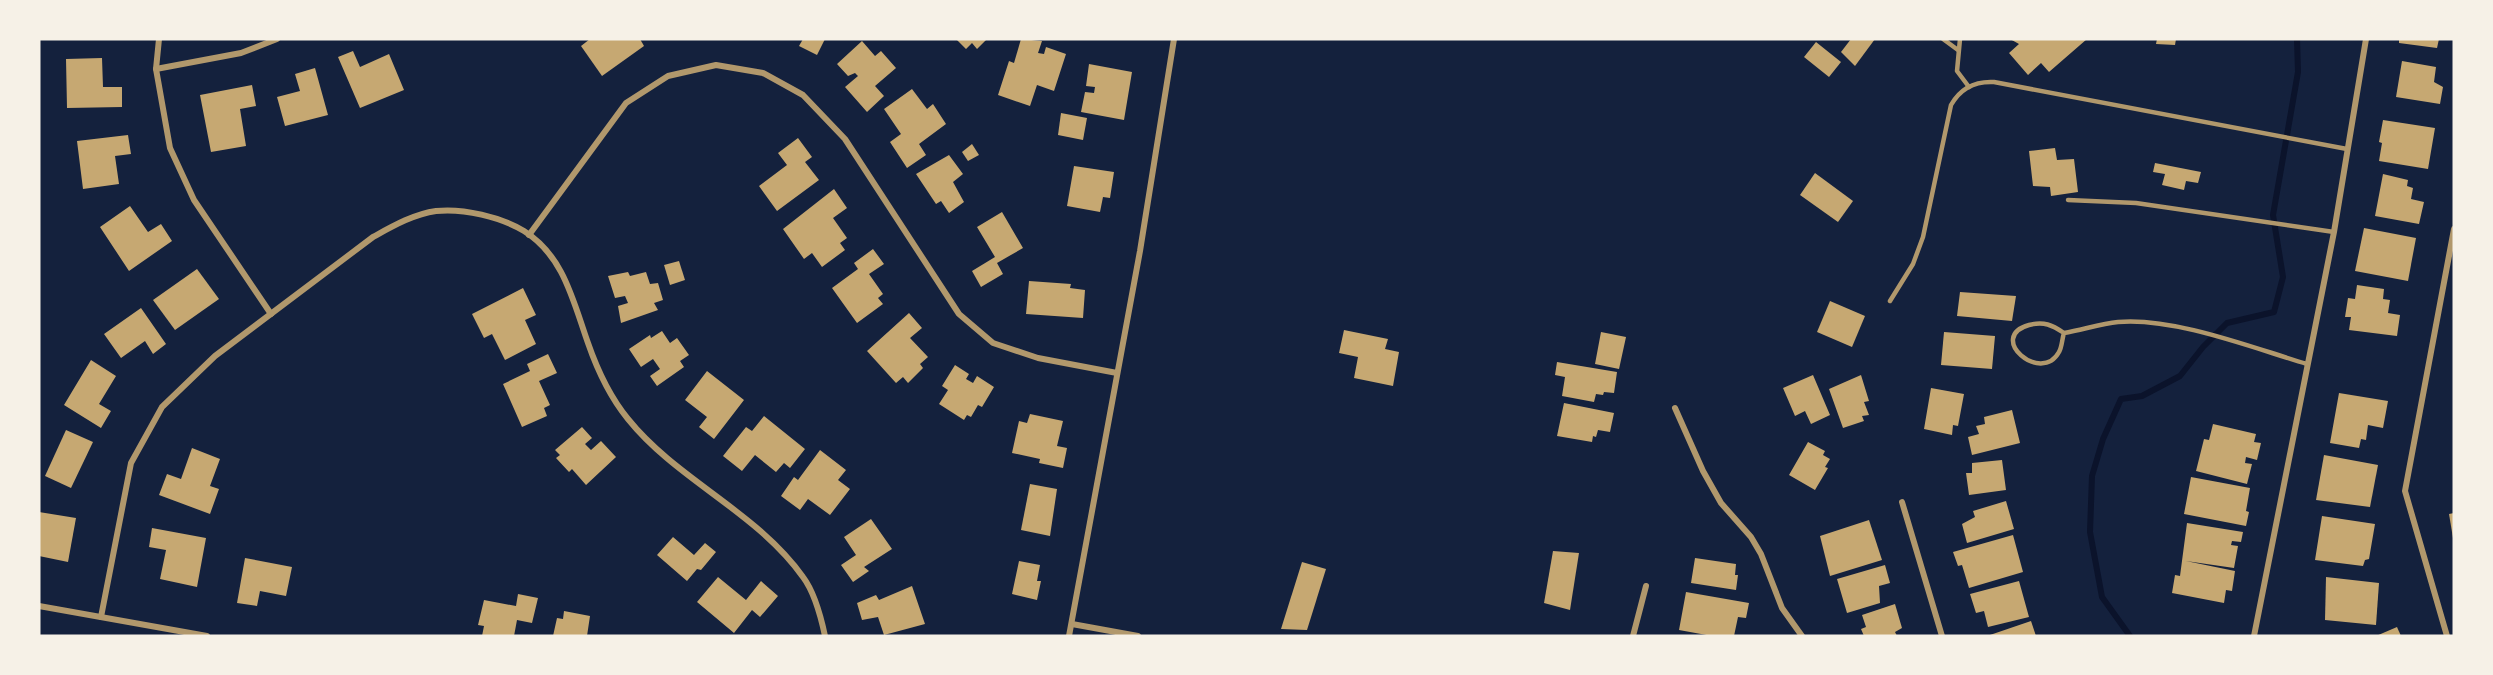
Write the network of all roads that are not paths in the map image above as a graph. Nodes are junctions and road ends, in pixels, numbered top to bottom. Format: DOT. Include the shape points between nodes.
graph roads {
  1 [pos="159,39"];
  2 [pos="277,39"];
  3 [pos="1174,39"];
  4 [pos="1943,39"];
  5 [pos="1960,39"];
  6 [pos="2366,39"];
  7 [pos="1958,50"];
  8 [pos="156,69"];
  9 [pos="1969,87"];
  10 [pos="2348,148"];
  11 [pos="2068,200"];
  12 [pos="2454,229"];
  13 [pos="2334,232"];
  14 [pos="529,235"];
  15 [pos="1890,301"];
  16 [pos="271,314"];
  17 [pos="2064,333"];
  18 [pos="2307,364"];
  19 [pos="1117,373"];
  20 [pos="1675,408"];
  21 [pos="1902,502"];
  22 [pos="1646,586"];
  23 [pos="39,606"];
  24 [pos="101,617"];
  25 [pos="1072,624"];
  26 [pos="207,636"];
  27 [pos="825,636"];
  28 [pos="1070,636"];
  29 [pos="1138,636"];
  30 [pos="1633,636"];
  31 [pos="1802,636"];
  32 [pos="1942,636"];
  33 [pos="2254,636"];
  34 [pos="2447,636"];
  1 -- 8 [label="street"];
  2 -- 8 [label="street" via="241,53"];
  3 -- 19 [label="street"];
  4 -- 7 [label="lane"];
  5 -- 7 [label="lane"];
  6 -- 10 [label="street"];
  7 -- 9 [label="lane" via="1957,71"];
  8 -- 16 [label="street" via="170,148 194,200"];
  9 -- 10 [label="lane" via="1994,82"];
  9 -- 15 [label="lane" via="1950,105 1923,237 1913,264"];
  10 -- 13 [label="street"];
  11 -- 13 [label="lane" via="2136,203"];
  12 -- 34 [label="street" via="2405,491"];
  13 -- 18 [label="street"];
  14 -- 16 [label="street" via="502,221 464,213 436,211 418,216 374,237"];
  14 -- 19 [label="street" via="626,103 668,76 717,65 763,73 803,95 845,140 959,314 993,343 1038,358"];
  14 -- 27 [label="street" via="542,245 562,272 602,378 628,418 652,444 783,552 805,578 822,618"];
  16 -- 24 [label="street" via="215,356 162,407 131,463"];
  17 -- 17 [label="lane" via="2050,324 2024,326 2015,334 2015,351 2022,358 2049,361 2058,353"];
  17 -- 18 [label="lane" via="2118,322 2162,326 2198,331"];
  18 -- 33 [label="street"];
  19 -- 25 [label="street"];
  20 -- 31 [label="street" via="1703,471 1721,503 1751,537 1782,608"];
  21 -- 32 [label="street"];
  22 -- 30 [label="street"];
  23 -- 24 [label="street"];
  24 -- 26 [label="street"];
  25 -- 28 [label="street"];
  25 -- 29 [label="street"];
}
